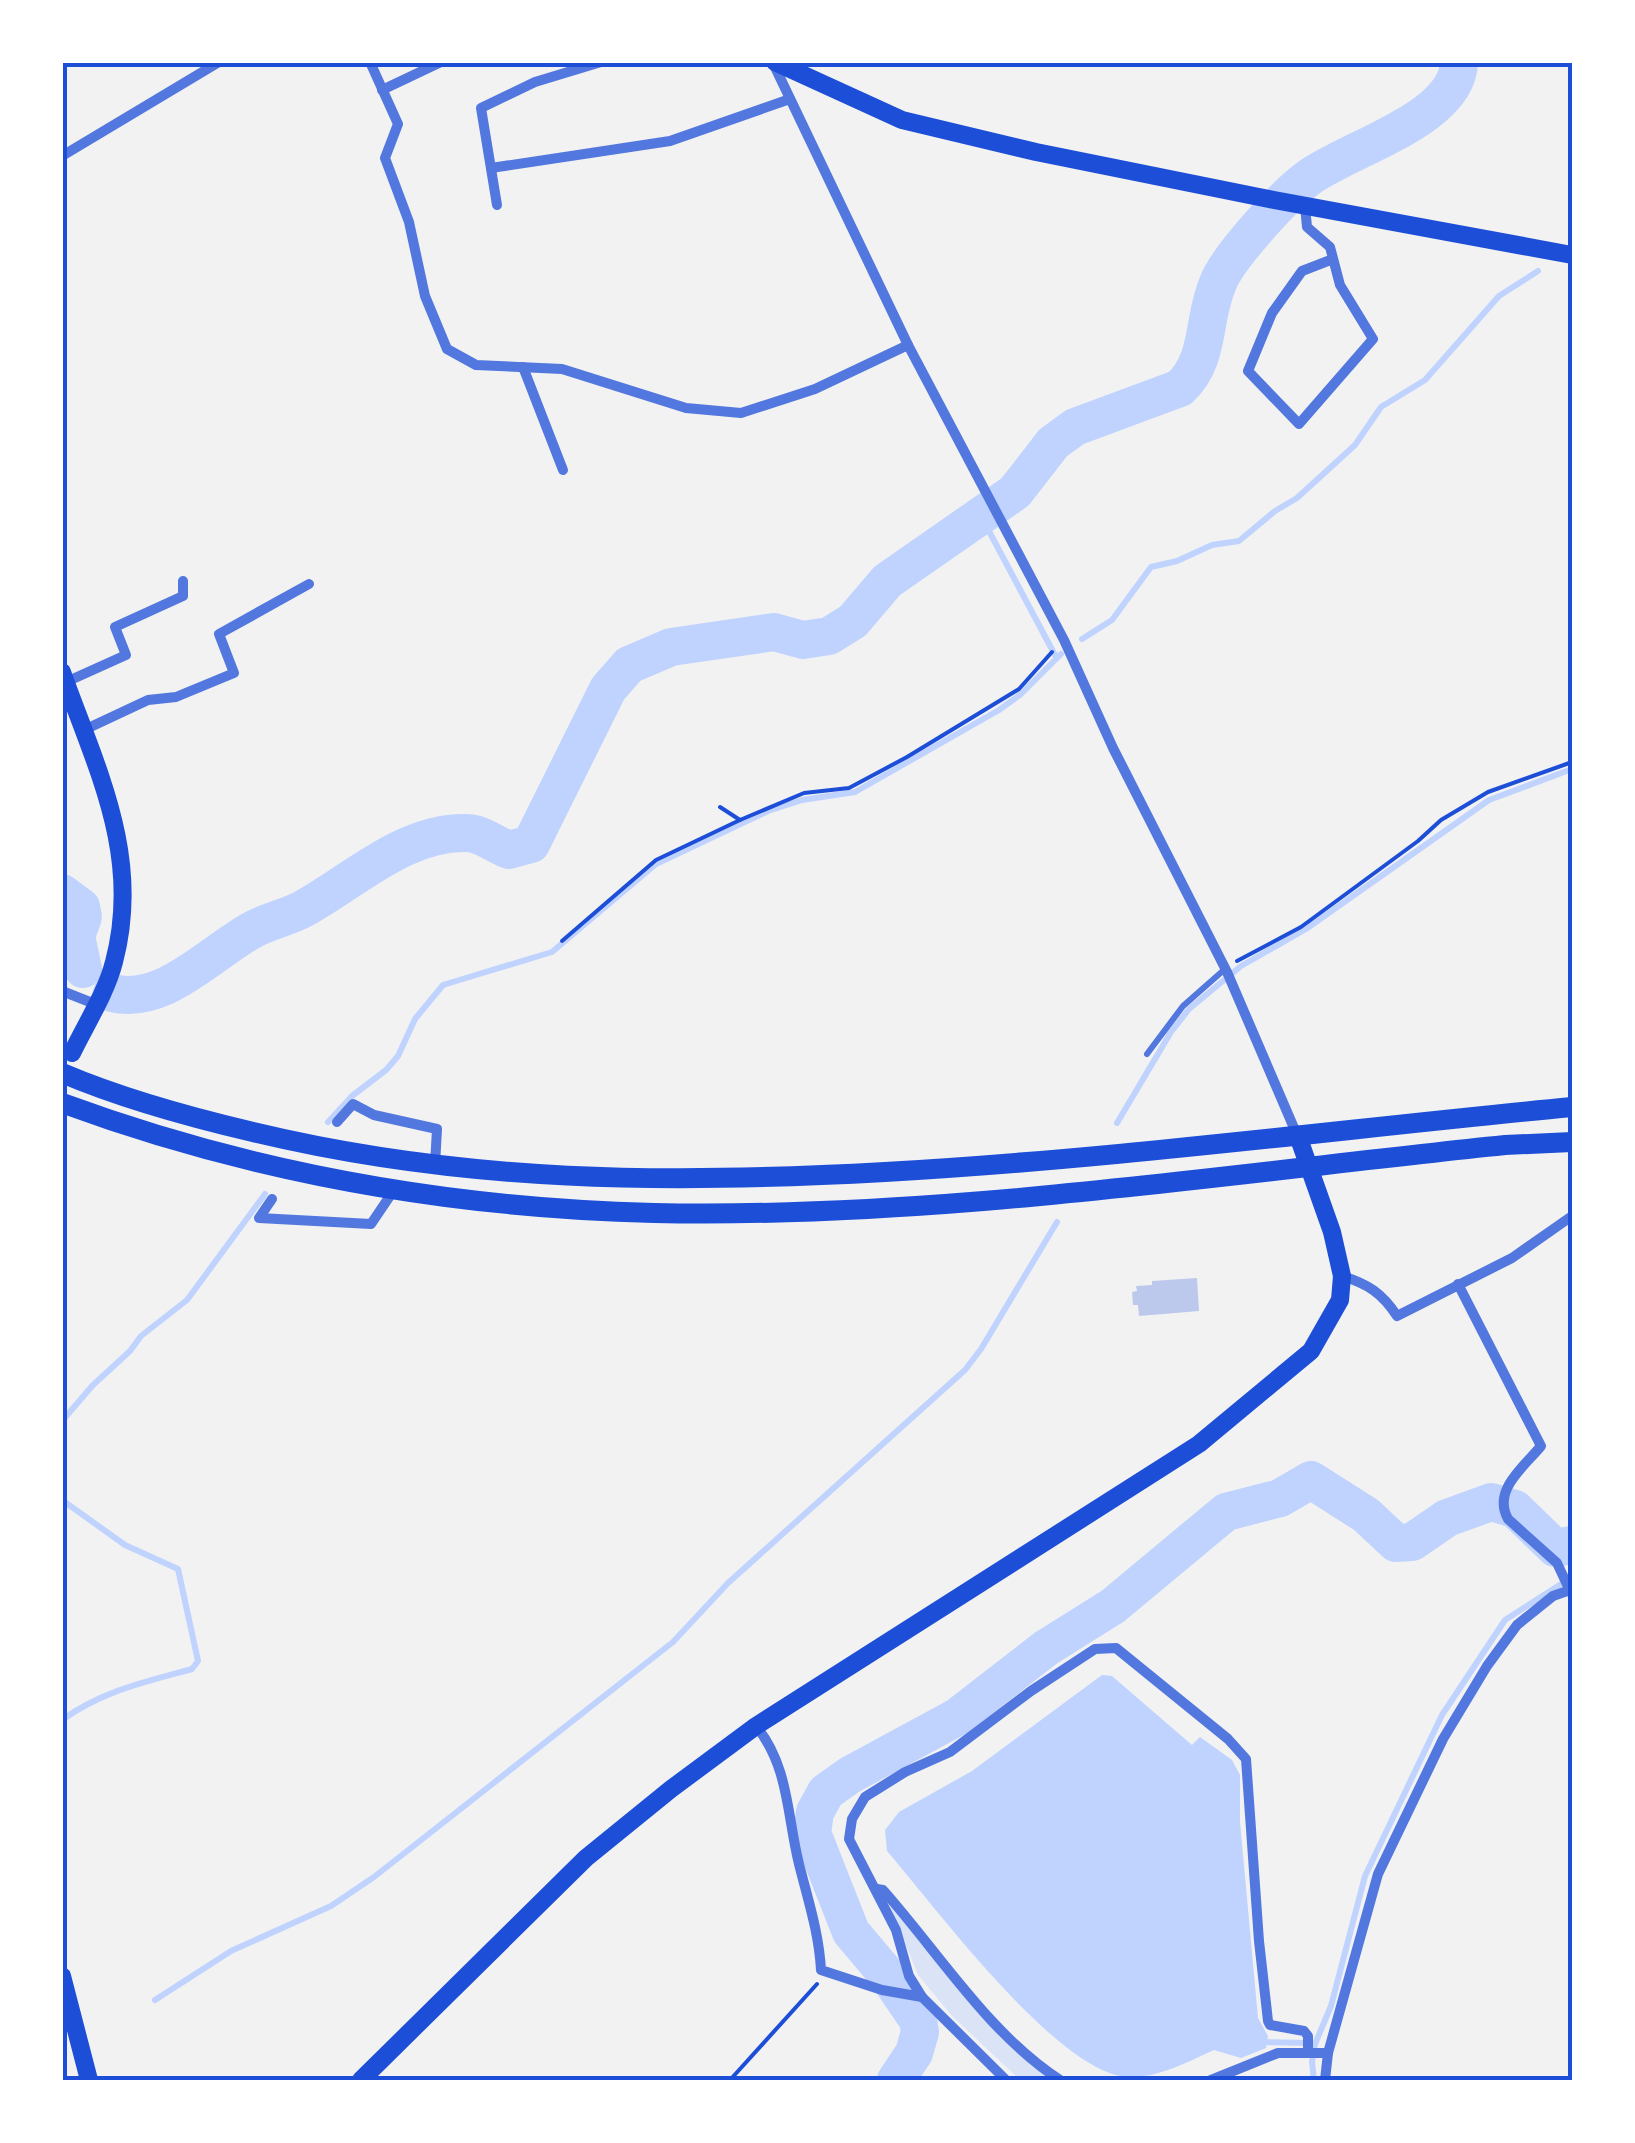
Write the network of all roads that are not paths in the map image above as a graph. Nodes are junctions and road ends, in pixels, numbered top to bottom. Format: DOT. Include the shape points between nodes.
graph roads {
  1 [pos="219,62"];
  2 [pos="370,62"];
  3 [pos="441,62"];
  4 [pos="600,62"];
  5 [pos="774,62"];
  6 [pos="382,90"];
  7 [pos="790,98"];
  8 [pos="62,156"];
  9 [pos="491,168"];
  10 [pos="497,204"];
  11 [pos="1300,206"];
  12 [pos="1572,256"];
  13 [pos="1333,259"];
  14 [pos="908,345"];
  15 [pos="522,367"];
  16 [pos="563,470"];
  17 [pos="183,581"];
  18 [pos="308,584"];
  19 [pos="64,677"];
  20 [pos="84,730"];
  21 [pos="1227,974"];
  22 [pos="62,991"];
  23 [pos="95,1004"];
  24 [pos="72,1053"];
  25 [pos="1147,1054"];
  26 [pos="62,1073"];
  27 [pos="62,1103"];
  28 [pos="1572,1107"];
  29 [pos="337,1122"];
  30 [pos="1298,1136"];
  31 [pos="1572,1142"];
  32 [pos="435,1165"];
  33 [pos="1309,1166"];
  34 [pos="394,1190"];
  35 [pos="272,1199"];
  36 [pos="1572,1216"];
  37 [pos="1342,1276"];
  38 [pos="1458,1284"];
  39 [pos="1568,1587"];
  40 [pos="756,1726"];
  41 [pos="876,1889"];
  42 [pos="62,1976"];
  43 [pos="917,1998"];
  44 [pos="1313,2049"];
  45 [pos="89,2080"];
  46 [pos="361,2080"];
  47 [pos="1006,2080"];
  48 [pos="1060,2080"];
  49 [pos="1212,2080"];
  50 [pos="1325,2080"];
  1 -- 8 [label="street"];
  2 -- 6 [label="street"];
  3 -- 6 [label="street"];
  4 -- 9 [label="street" via="481,108"];
  5 -- 7 [label="street"];
  5 -- 11 [label="main road" via="902,120"];
  6 -- 15 [label="street" via="398,124 385,158 409,222 424,296 447,350 476,364"];
  7 -- 9 [label="street" via="670,141"];
  7 -- 14 [label="street"];
  9 -- 10 [label="street"];
  11 -- 12 [label="main road"];
  11 -- 13 [label="street" via="1306,227 1330,247"];
  13 -- 13 [label="street" via="1340,285 1373,339 1299,424 1248,371 1272,313 1302,271"];
  14 -- 15 [label="street" via="815,389 742,413 686,408 562,369"];
  14 -- 21 [label="street" via="1064,640"];
  15 -- 16 [label="street"];
  17 -- 19 [label="street" via="183,596 115,627 126,655"];
  18 -- 20 [label="street" via="219,634 234,673 176,697 148,700"];
  19 -- 20 [label="main road"];
  20 -- 23 [label="main road" via="123,859 114,966"];
  21 -- 25 [label="lane" via="1183,1006"];
  21 -- 30 [label="street"];
  22 -- 23 [label="street"];
  23 -- 24 [label="main road"];
  26 -- 32 [label="highway" via="190,1117 333,1151"];
  27 -- 34 [label="highway" via="179,1143"];
  28 -- 30 [label="highway"];
  29 -- 32 [label="street" via="352,1104 374,1116 437,1129"];
  30 -- 32 [label="highway" via="788,1177 650,1180"];
  30 -- 33 [label="main road"];
  31 -- 33 [label="highway"];
  33 -- 34 [label="highway" via="966,1202 789,1210 535,1206"];
  33 -- 37 [label="main road"];
  34 -- 35 [label="street" via="371,1224 259,1218"];
  36 -- 38 [label="street" via="1512,1258"];
  37 -- 38 [label="street" via="1384,1296 1396,1316"];
  37 -- 40 [label="main road" via="1340,1300 1311,1351 1199,1444"];
  38 -- 39 [label="street" via="1541,1446 1502,1503 1508,1519 1557,1562"];
  39 -- 44 [label="street" via="1517,1626 1443,1739 1378,1874"];
  40 -- 43 [label="street" via="773,1747 785,1787 822,1970"];
  40 -- 46 [label="main road" via="586,1858"];
  41 -- 43 [label="street"];
  41 -- 44 [label="street" via="850,1839 864,1796 950,1752 1095,1649 1116,1648 1246,1759 1268,2020 1270,2026 1304,2031"];
  41 -- 48 [label="street" via="884,1890 987,2013"];
  42 -- 45 [label="main road"];
  43 -- 47 [label="street"];
  44 -- 49 [label="street" via="1278,2053"];
  44 -- 50 [label="street"];
}
